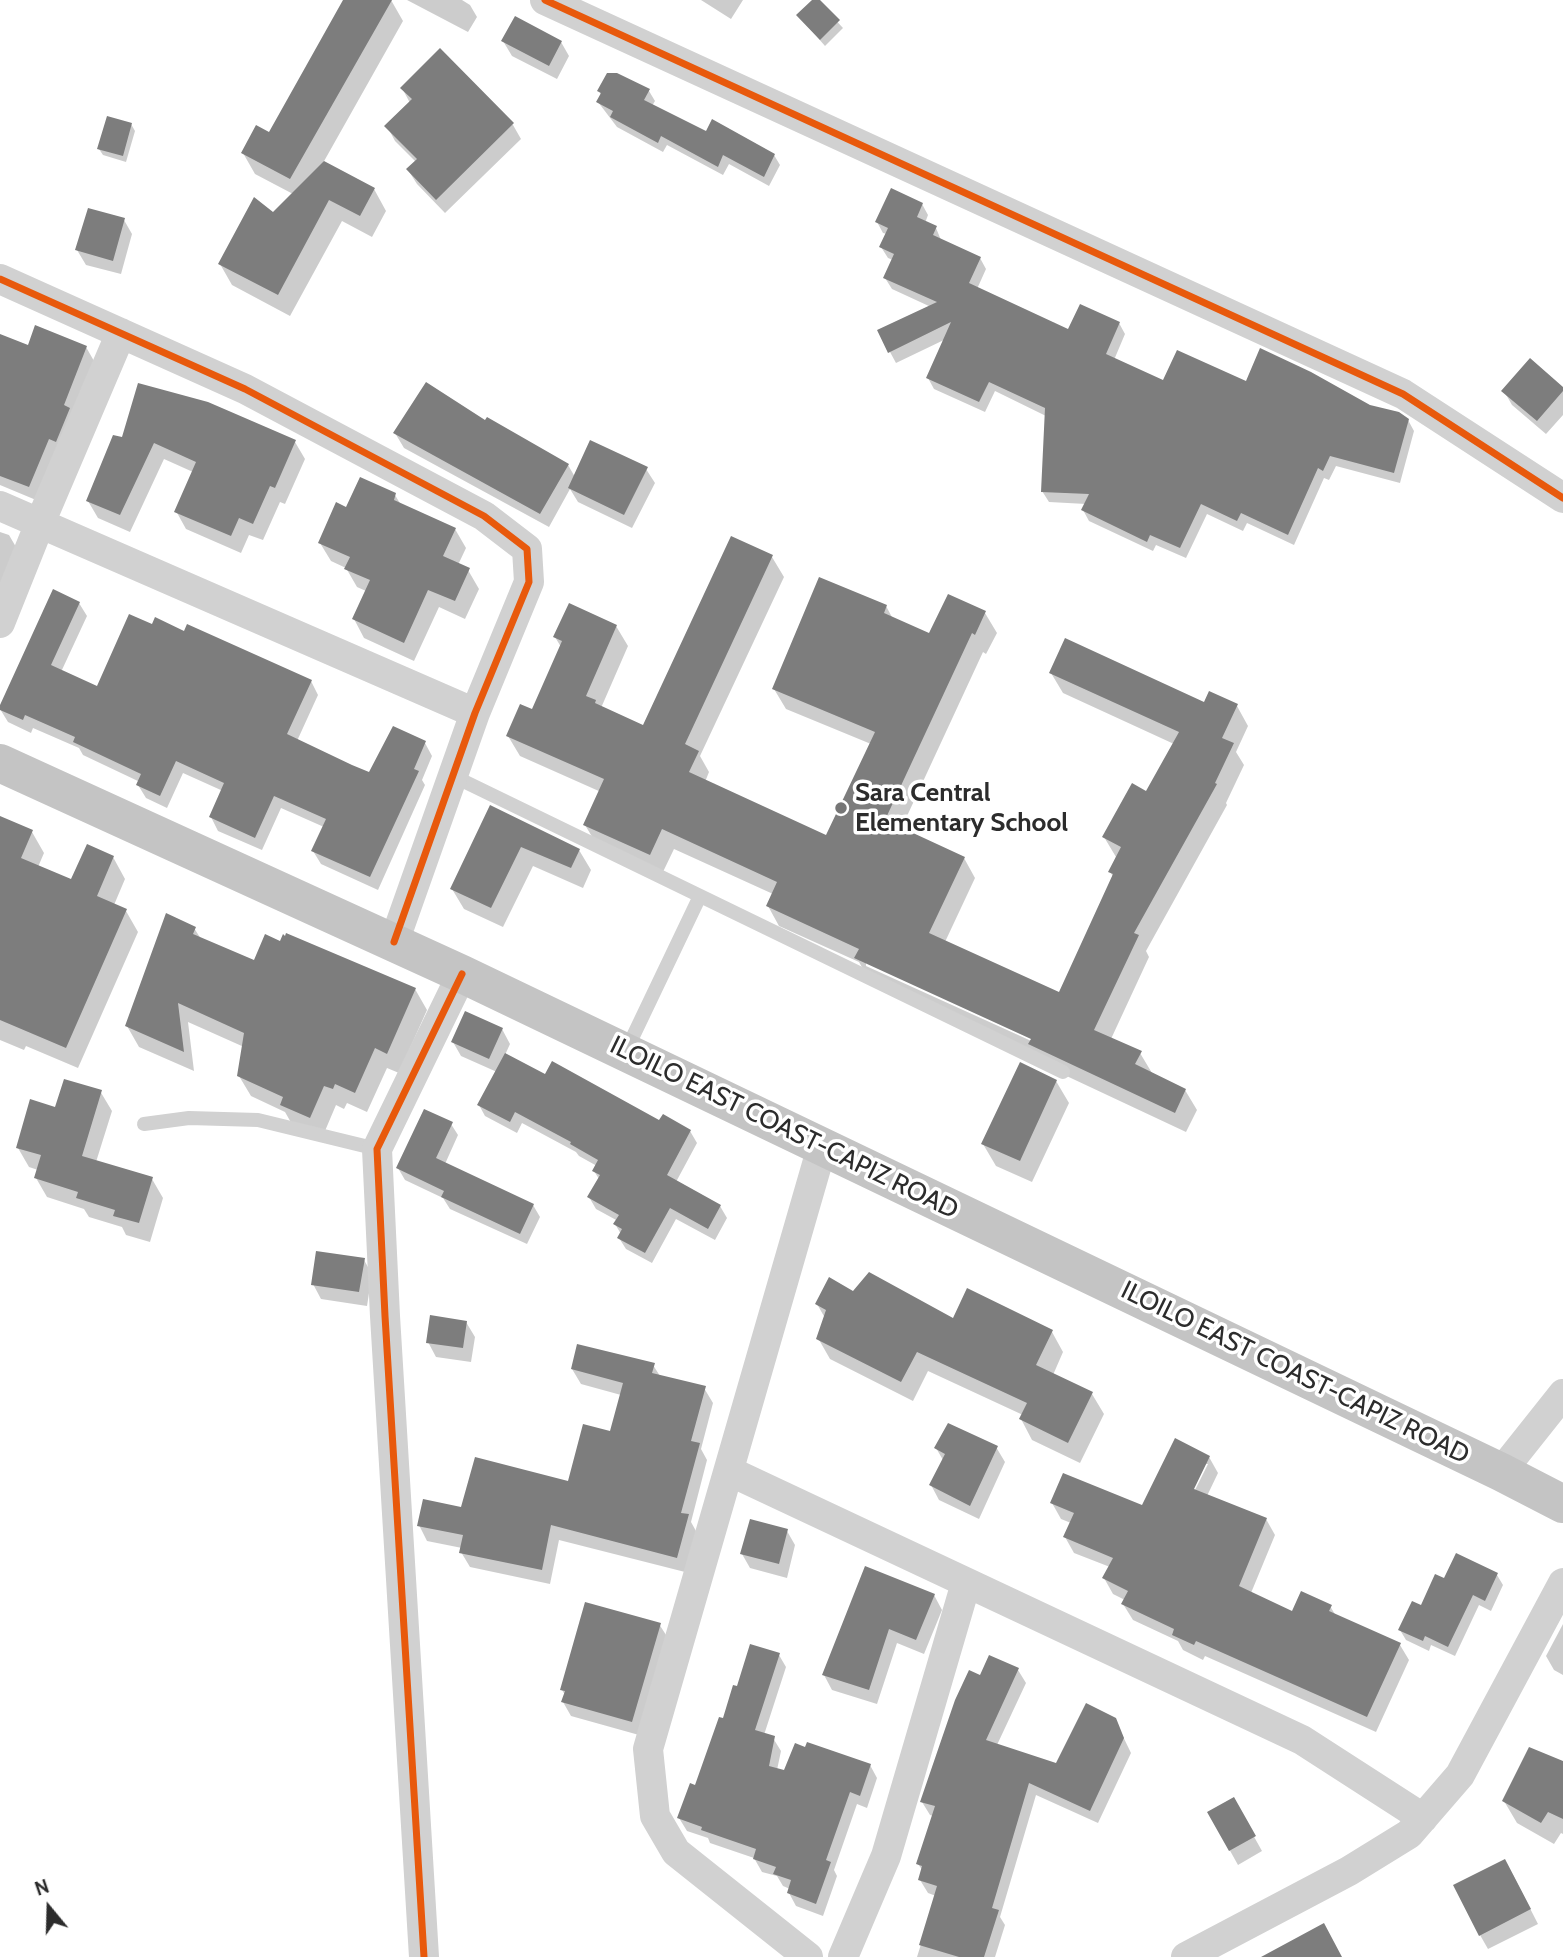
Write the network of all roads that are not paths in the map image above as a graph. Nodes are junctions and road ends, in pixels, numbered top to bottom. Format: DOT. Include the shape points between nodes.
graph roads {
  1 [pos="545,0"];
  2 [pos="0,279"];
  3 [pos="121,333"];
  4 [pos="1563,498"];
  5 [pos="0,506"];
  6 [pos="40,523"];
  7 [pos="0,624"];
  8 [pos="475,713"];
  9 [pos="0,763"];
  10 [pos="453,776"];
  11 [pos="700,896"];
  12 [pos="394,942"];
  13 [pos="463,974"];
  14 [pos="625,1053"];
  15 [pos="1063,1072"];
  16 [pos="144,1124"];
  17 [pos="822,1147"];
  18 [pos="377,1149"];
  19 [pos="1563,1394"];
  20 [pos="729,1471"];
  21 [pos="1501,1472"];
  22 [pos="1563,1504"];
  23 [pos="966,1583"];
  24 [pos="1563,1583"];
  25 [pos="1423,1818"];
  26 [pos="424,1957"];
  27 [pos="808,1957"];
  28 [pos="843,1957"];
  29 [pos="1186,1957"];
  1 -- 4 [label="street" via="1403,394"];
  2 -- 3 [label="street"];
  3 -- 6 [label="street"];
  3 -- 8 [label="street" via="245,389 484,516 527,549 529,582"];
  5 -- 6 [label="street"];
  6 -- 7 [label="street"];
  6 -- 8 [label="street"];
  8 -- 10 [label="street"];
  9 -- 12 [label="main road, ILOILO EAST COAST-CAPIZ ROAD"];
  10 -- 11 [label="lane"];
  10 -- 12 [label="street"];
  11 -- 14 [label="lane"];
  11 -- 15 [label="lane"];
  12 -- 13 [label="main road, ILOILO EAST COAST-CAPIZ ROAD"];
  13 -- 14 [label="main road, ILOILO EAST COAST-CAPIZ ROAD"];
  13 -- 18 [label="street"];
  14 -- 17 [label="main road, ILOILO EAST COAST-CAPIZ ROAD"];
  16 -- 18 [label="lane" via="189,1118 258,1120"];
  17 -- 20 [label="street"];
  17 -- 21 [label="main road, ILOILO EAST COAST-CAPIZ ROAD"];
  18 -- 26 [label="street"];
  19 -- 21 [label="street"];
  20 -- 23 [label="street"];
  20 -- 27 [label="street" via="648,1749 655,1816 676,1852"];
  21 -- 22 [label="main road, ILOILO EAST COAST-CAPIZ ROAD"];
  23 -- 25 [label="street" via="1302,1740"];
  23 -- 28 [label="street" via="886,1856"];
  24 -- 25 [label="street" via="1460,1775"];
  25 -- 29 [label="street" via="1409,1834 1349,1871"];
}
